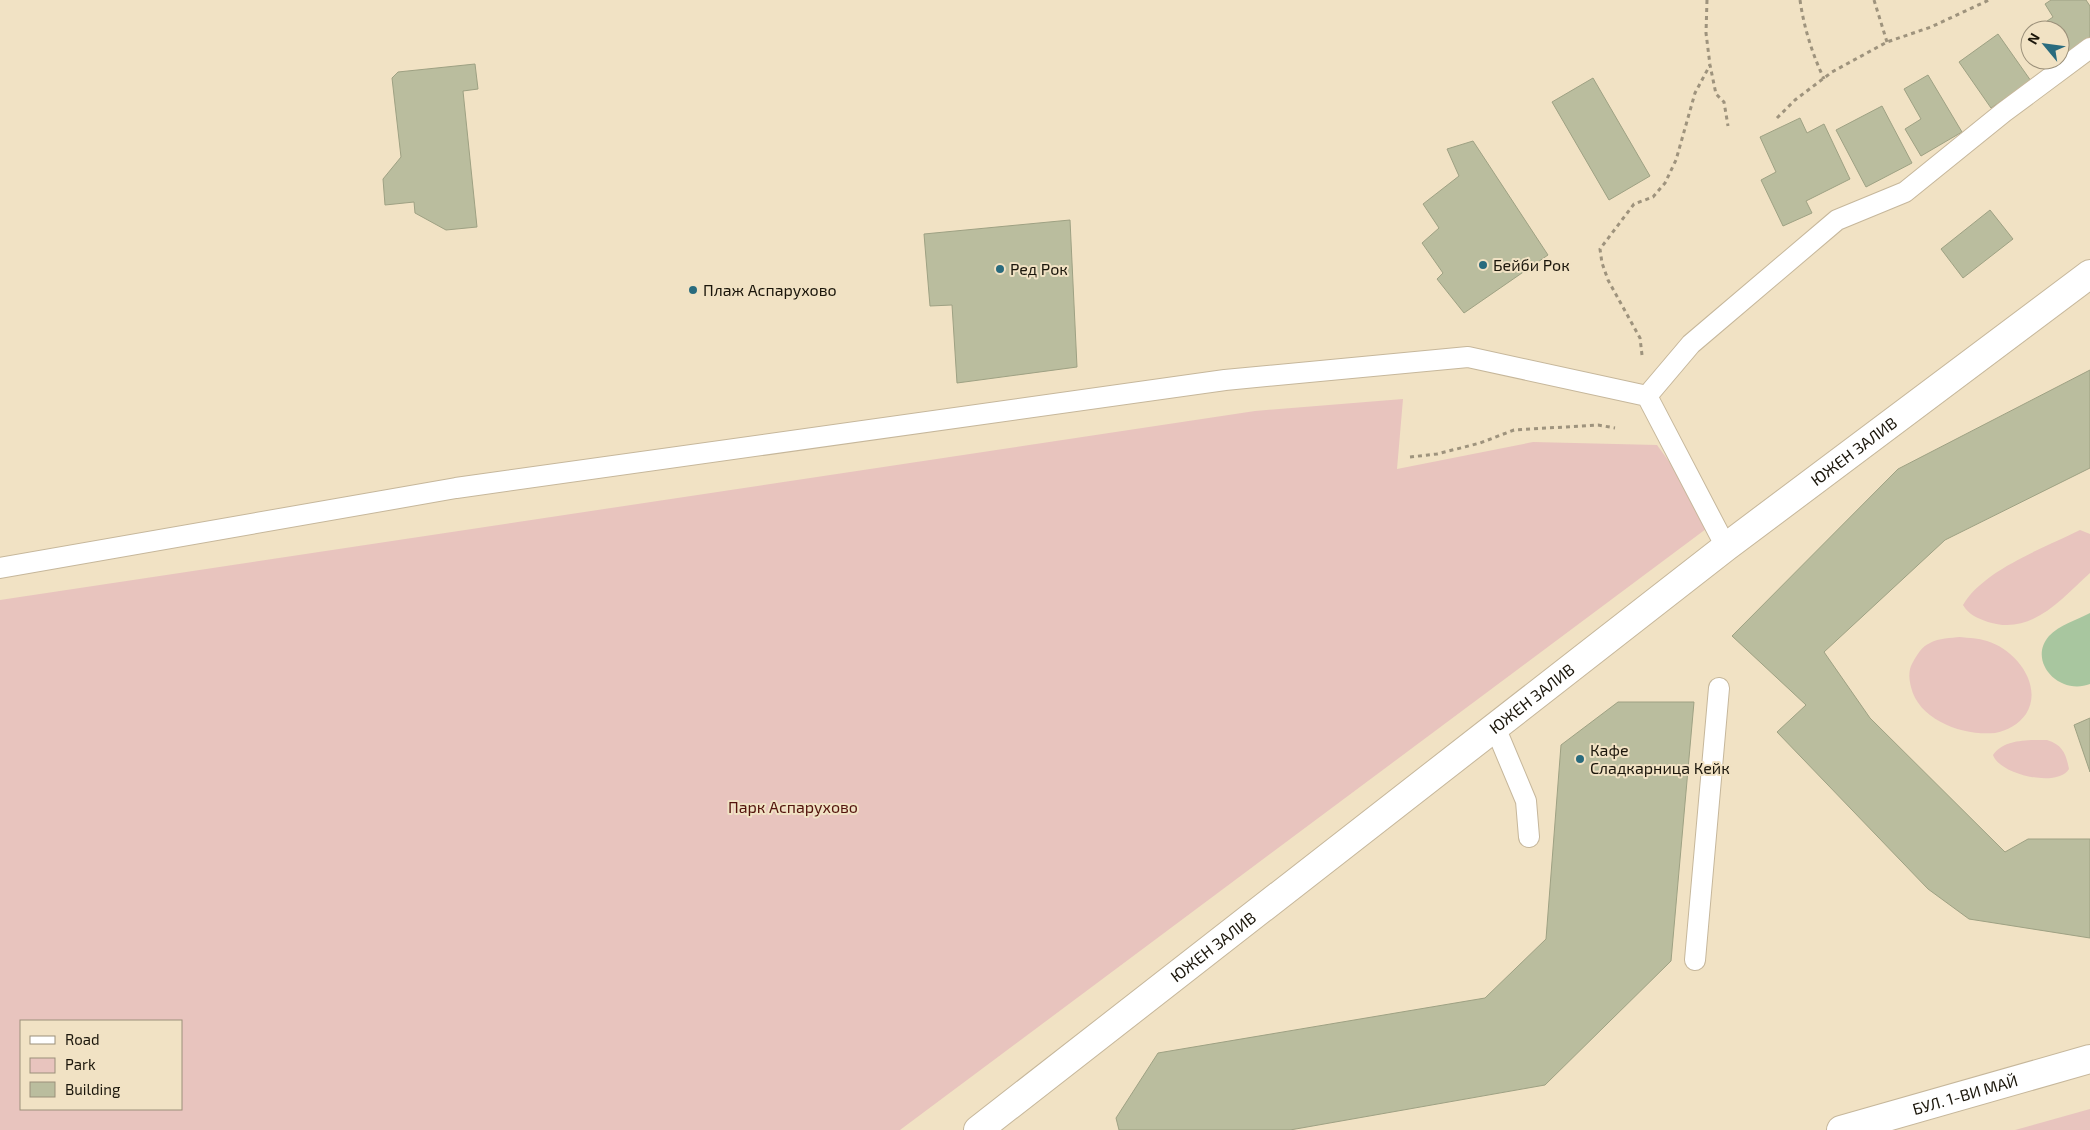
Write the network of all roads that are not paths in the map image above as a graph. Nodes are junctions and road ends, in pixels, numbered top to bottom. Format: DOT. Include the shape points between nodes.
graph roads {
  1 [pos="2090,48"];
  2 [pos="2090,274"];
  3 [pos="1647,396"];
  4 [pos="1726,547"];
  5 [pos="0,568"];
  6 [pos="1719,688"];
  7 [pos="1495,728"];
  8 [pos="1529,837"];
  9 [pos="1695,960"];
  10 [pos="2090,1059"];
  11 [pos="978,1130"];
  12 [pos="1840,1130"];
  1 -- 3 [label="lane" via="1905,192 1837,220 1691,344"];
  2 -- 4 [label="street, ЮЖЕН ЗАЛИВ"];
  3 -- 4 [label="lane"];
  3 -- 5 [label="lane" via="1468,357 1226,380 456,488"];
  4 -- 7 [label="street, ЮЖЕН ЗАЛИВ"];
  6 -- 9 [label="lane"];
  7 -- 8 [label="lane" via="1526,801"];
  7 -- 11 [label="street, ЮЖЕН ЗАЛИВ"];
  10 -- 12 [label="street, БУЛ. 1-ВИ МАЙ"];
}
